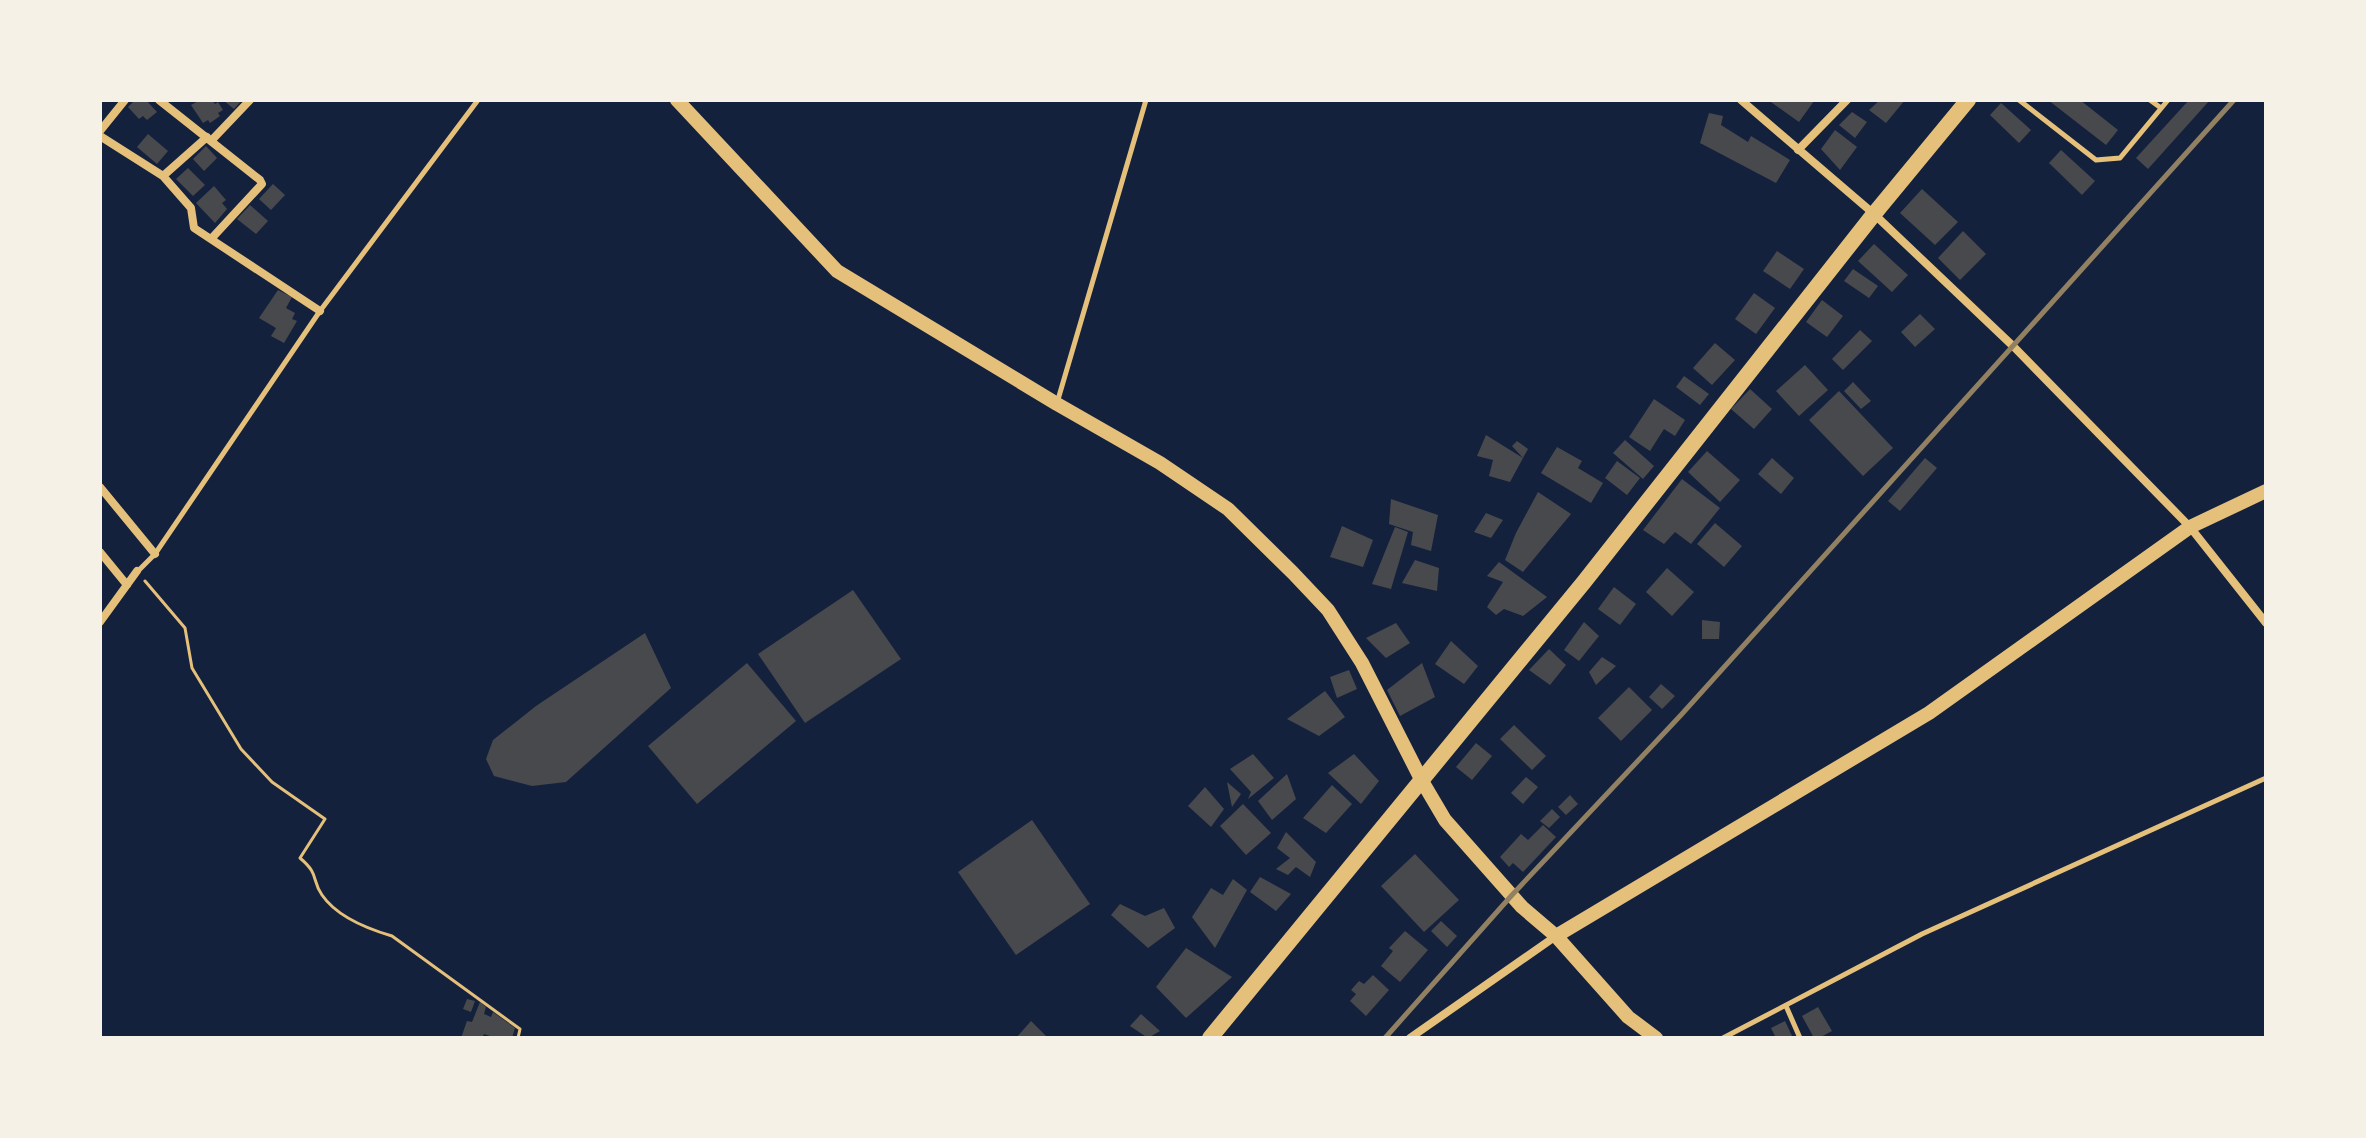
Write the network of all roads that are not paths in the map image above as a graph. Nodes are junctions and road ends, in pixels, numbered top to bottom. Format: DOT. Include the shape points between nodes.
graph roads {
  1 [pos="125,100"];
  2 [pos="159,100"];
  3 [pos="250,100"];
  4 [pos="478,100"];
  5 [pos="677,100"];
  6 [pos="1146,100"];
  7 [pos="1741,100"];
  8 [pos="1847,100"];
  9 [pos="1968,100"];
  10 [pos="2019,100"];
  11 [pos="2150,100"];
  12 [pos="2168,100"];
  13 [pos="2161,108"];
  14 [pos="100,134"];
  15 [pos="209,139"];
  16 [pos="1798,150"];
  17 [pos="163,176"];
  18 [pos="1874,214"];
  19 [pos="211,239"];
  20 [pos="320,311"];
  21 [pos="1057,404"];
  22 [pos="100,487"];
  23 [pos="2266,491"];
  24 [pos="2190,527"];
  25 [pos="100,552"];
  26 [pos="155,554"];
  27 [pos="137,571"];
  28 [pos="127,585"];
  29 [pos="100,622"];
  30 [pos="2266,623"];
  31 [pos="2266,778"];
  32 [pos="1422,781"];
  33 [pos="1556,936"];
  34 [pos="1786,1006"];
  35 [pos="1210,1038"];
  36 [pos="1410,1038"];
  37 [pos="1656,1038"];
  38 [pos="1723,1038"];
  39 [pos="1800,1038"];
  1 -- 14 [label="street"];
  2 -- 15 [label="street"];
  3 -- 15 [label="street"];
  4 -- 20 [label="lane"];
  5 -- 21 [label="main road" via="837,271"];
  6 -- 21 [label="lane"];
  7 -- 16 [label="street"];
  8 -- 16 [label="street"];
  9 -- 18 [label="main road"];
  10 -- 13 [label="lane" via="2096,160 2120,158"];
  11 -- 13 [label="lane"];
  12 -- 13 [label="lane"];
  14 -- 17 [label="street"];
  15 -- 17 [label="street"];
  15 -- 19 [label="street" via="262,184"];
  16 -- 18 [label="street"];
  17 -- 19 [label="street" via="191,208 194,228"];
  18 -- 24 [label="street" via="2014,347"];
  18 -- 32 [label="main road"];
  19 -- 20 [label="street"];
  20 -- 26 [label="lane"];
  21 -- 32 [label="main road" via="1228,509 1293,573 1328,610 1362,663"];
  22 -- 26 [label="street"];
  23 -- 24 [label="main road"];
  24 -- 30 [label="street"];
  24 -- 33 [label="main road" via="1929,713"];
  25 -- 28 [label="street"];
  26 -- 27 [label="lane"];
  27 -- 28 [label="street"];
  28 -- 29 [label="street"];
  31 -- 34 [label="lane" via="1922,934"];
  32 -- 33 [label="main road" via="1445,820 1522,907"];
  32 -- 35 [label="main road"];
  33 -- 36 [label="street"];
  33 -- 37 [label="main road" via="1628,1017"];
  34 -- 38 [label="lane"];
  34 -- 39 [label="lane"];
}
